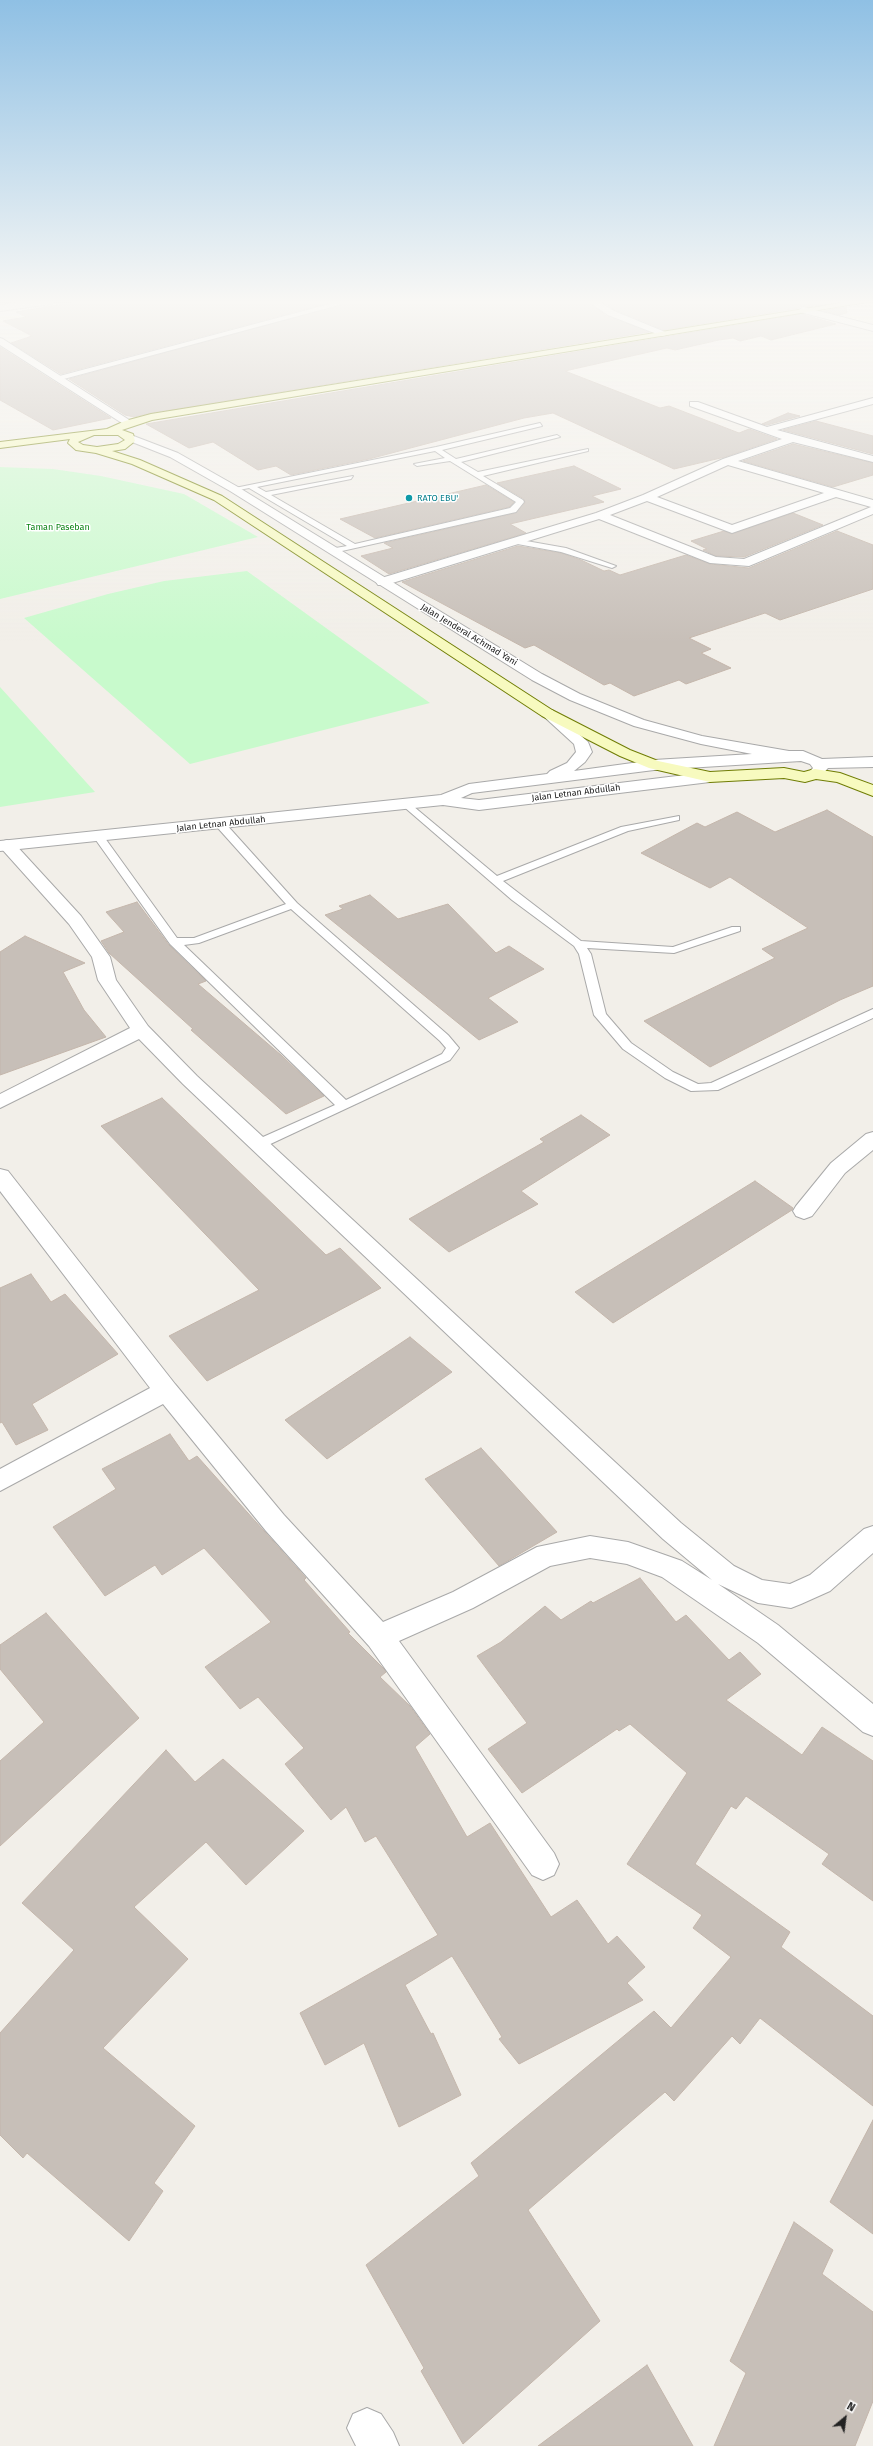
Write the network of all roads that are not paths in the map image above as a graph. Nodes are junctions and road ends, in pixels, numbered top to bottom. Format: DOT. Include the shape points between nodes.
graph roads {
  1 [pos="116,415"];
  2 [pos="176,415"];
  3 [pos="725,415"];
  4 [pos="821,415"];
  5 [pos="129,423"];
  6 [pos="540,425"];
  7 [pos="766,430"];
  8 [pos="111,431"];
  9 [pos="87,433"];
  10 [pos="557,437"];
  11 [pos="131,438"];
  12 [pos="792,439"];
  13 [pos="0,445"];
  14 [pos="80,448"];
  15 [pos="436,449"];
  16 [pos="96,450"];
  17 [pos="586,450"];
  18 [pos="0,454"];
  19 [pos="873,459"];
  20 [pos="453,460"];
  21 [pos="727,461"];
  22 [pos="417,464"];
  23 [pos="308,474"];
  24 [pos="476,475"];
  25 [pos="351,477"];
  26 [pos="319,483"];
  27 [pos="251,486"];
  28 [pos="234,489"];
  29 [pos="836,493"];
  30 [pos="264,494"];
  31 [pos="647,497"];
  32 [pos="873,504"];
  33 [pos="873,510"];
  34 [pos="600,515"];
  35 [pos="514,541"];
  36 [pos="353,546"];
  37 [pos="333,551"];
  38 [pos="612,566"];
  39 [pos="382,582"];
  40 [pos="547,713"];
  41 [pos="789,756"];
  42 [pos="873,762"];
  43 [pos="654,765"];
  44 [pos="817,769"];
  45 [pos="784,773"];
  46 [pos="547,778"];
  47 [pos="710,778"];
  48 [pos="873,791"];
  49 [pos="443,800"];
  50 [pos="407,804"];
  51 [pos="675,818"];
  52 [pos="221,825"];
  53 [pos="98,836"];
  54 [pos="4,846"];
  55 [pos="494,880"];
  56 [pos="293,905"];
  57 [pos="736,929"];
  58 [pos="174,942"];
  59 [pos="578,944"];
  60 [pos="873,1014"];
  61 [pos="141,1030"];
  62 [pos="0,1102"];
  63 [pos="344,1106"];
  64 [pos="873,1139"];
  65 [pos="259,1144"];
  66 [pos="0,1176"];
  67 [pos="804,1211"];
  68 [pos="166,1391"];
  69 [pos="0,1481"];
  70 [pos="873,1537"];
  71 [pos="379,1637"];
  72 [pos="873,1722"];
  73 [pos="543,1864"];
  1 -- 5 [label="street"];
  2 -- 5 [label="main road"];
  3 -- 7 [label="street"];
  4 -- 7 [label="street"];
  5 -- 8 [label="main road"];
  6 -- 15 [label="lane"];
  7 -- 12 [label="street"];
  8 -- 9 [label="main road"];
  8 -- 11 [label="main road"];
  9 -- 13 [label="main road"];
  9 -- 14 [label="main road" via="73,441 73,444"];
  10 -- 20 [label="lane"];
  11 -- 16 [label="main road" via="121,447"];
  11 -- 28 [label="street, Jalan Jenderal Achmad Yani" via="174,456"];
  12 -- 19 [label="street"];
  12 -- 21 [label="street"];
  14 -- 16 [label="main road"];
  14 -- 18 [label="main road"];
  15 -- 20 [label="lane"];
  15 -- 23 [label="lane"];
  16 -- 40 [label="main road, Jalan Jenderal Achmad Yani" via="136,462 218,498"];
  17 -- 24 [label="lane"];
  20 -- 22 [label="lane"];
  20 -- 24 [label="lane"];
  21 -- 29 [label="street"];
  21 -- 31 [label="street"];
  23 -- 26 [label="lane"];
  23 -- 27 [label="lane"];
  24 -- 36 [label="lane" via="520,502 520,505 513,510"];
  25 -- 26 [label="lane"];
  26 -- 30 [label="lane"];
  27 -- 28 [label="lane"];
  27 -- 30 [label="lane"];
  28 -- 37 [label="street, Jalan Jenderal Achmad Yani"];
  29 -- 31 [label="street" via="732,529"];
  29 -- 32 [label="street"];
  30 -- 36 [label="lane"];
  31 -- 34 [label="street"];
  33 -- 34 [label="street" via="745,563 714,560"];
  34 -- 35 [label="street"];
  35 -- 38 [label="lane" via="563,550"];
  35 -- 39 [label="street"];
  36 -- 37 [label="lane"];
  37 -- 39 [label="street, Jalan Jenderal Achmad Yani"];
  39 -- 41 [label="street, Jalan Jenderal Achmad Yani" via="537,677 605,710 701,740"];
  40 -- 43 [label="main road, Jalan Jenderal Achmad Yani" via="589,736"];
  40 -- 46 [label="street" via="581,742 584,752 572,766"];
  41 -- 43 [label="street, Jalan Letnan Abdullah"];
  41 -- 44 [label="street" via="810,758"];
  41 -- 45 [label="street" via="776,762 777,768"];
  42 -- 44 [label="street"];
  43 -- 46 [label="street, Jalan Letnan Abdullah"];
  43 -- 47 [label="main road, Jalan Jenderal Achmad Yani"];
  44 -- 45 [label="main road, Jalan Jenderal Achmad Yani" via="806,777"];
  44 -- 48 [label="main road, Jalan Jenderal Achmad Yani"];
  45 -- 47 [label="main road, Jalan Jenderal Achmad Yani"];
  46 -- 49 [label="street, Jalan Letnan Abdullah" via="470,789"];
  47 -- 49 [label="street, Jalan Letnan Abdullah" via="479,804"];
  49 -- 50 [label="street, Jalan Letnan Abdullah"];
  50 -- 52 [label="street, Jalan Letnan Abdullah"];
  50 -- 55 [label="lane"];
  51 -- 55 [label="lane" via="625,829"];
  52 -- 53 [label="street, Jalan Letnan Abdullah"];
  52 -- 56 [label="lane"];
  53 -- 54 [label="street, Jalan Letnan Abdullah"];
  53 -- 58 [label="lane"];
  54 -- 61 [label="street" via="76,920 101,957 107,980"];
  55 -- 59 [label="lane"];
  56 -- 58 [label="lane" via="195,941"];
  56 -- 63 [label="lane" via="453,1048 446,1057"];
  57 -- 59 [label="lane" via="674,950"];
  58 -- 63 [label="lane"];
  59 -- 60 [label="lane" via="585,954 600,1015 627,1046 668,1075 696,1088 713,1087"];
  61 -- 62 [label="street"];
  61 -- 65 [label="street"];
  63 -- 65 [label="lane"];
  64 -- 67 [label="street" via="838,1168"];
  65 -- 70 [label="street" via="672,1531 724,1574 758,1592 791,1596 820,1583"];
  66 -- 68 [label="street"];
  68 -- 69 [label="street"];
  68 -- 71 [label="street" via="280,1528"];
  71 -- 72 [label="street" via="463,1600 546,1555 590,1548 628,1553 672,1569 717,1598 768,1634"];
  71 -- 73 [label="street"];
}
